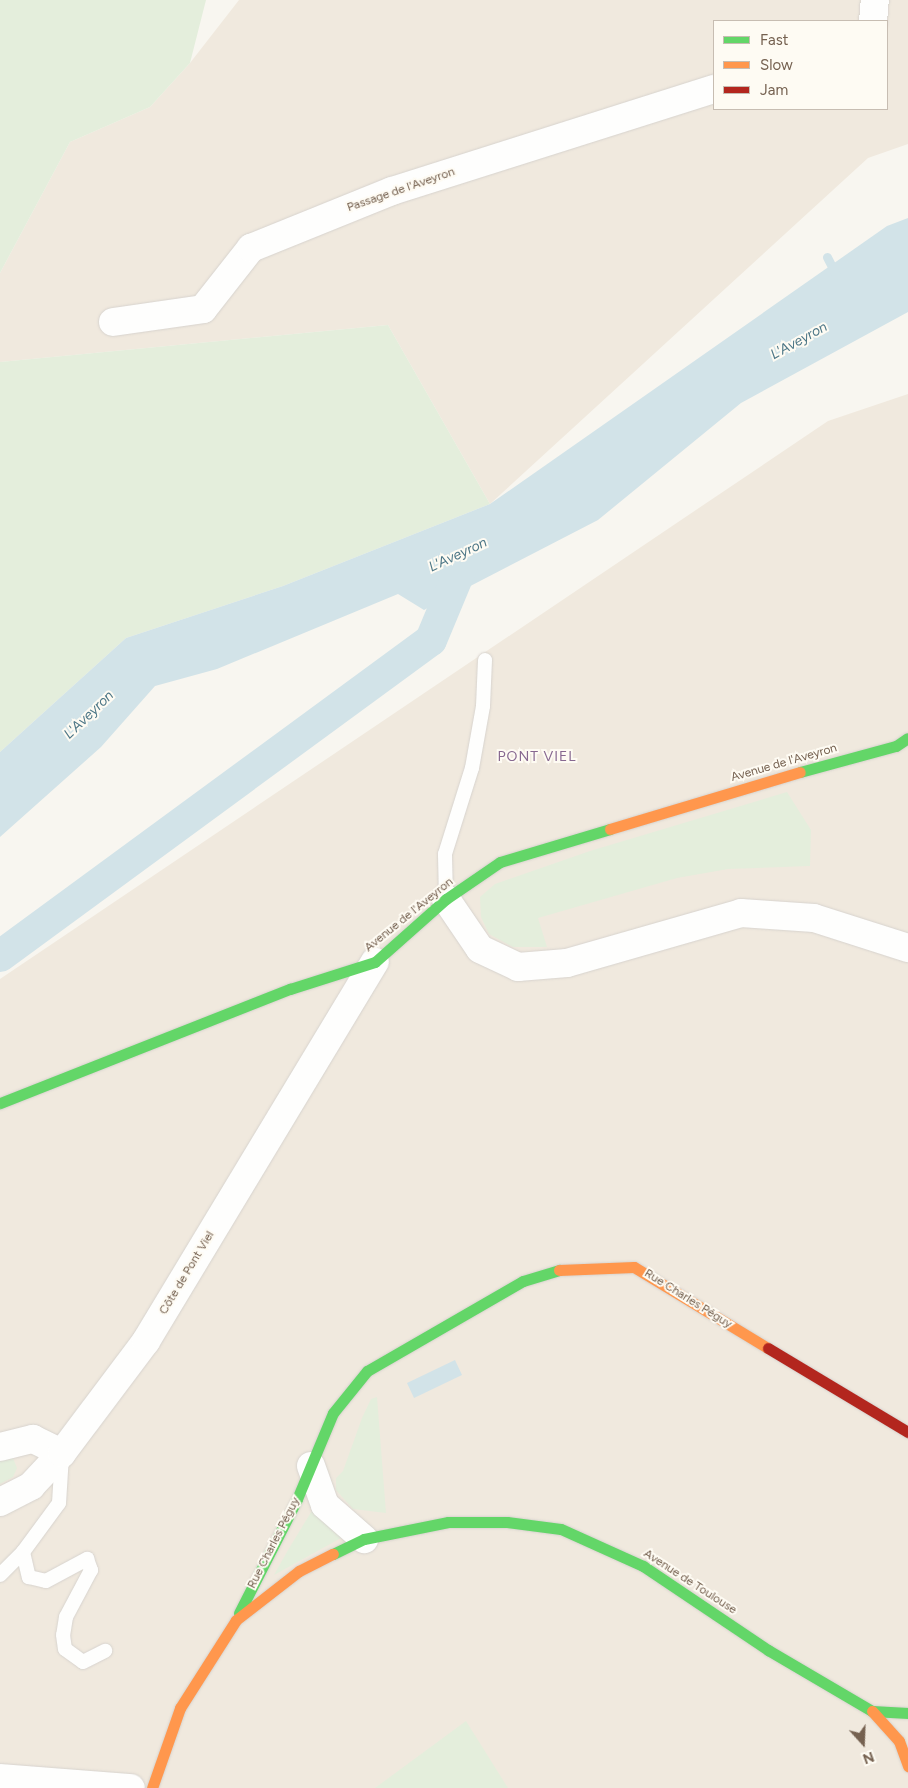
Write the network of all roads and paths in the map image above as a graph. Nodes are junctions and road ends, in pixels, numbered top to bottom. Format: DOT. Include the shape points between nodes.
graph roads {
  1 [pos="875,0"];
  2 [pos="873,20"];
  3 [pos="713,89"];
  4 [pos="113,322"];
  5 [pos="485,660"];
  6 [pos="908,738"];
  7 [pos="896,746"];
  8 [pos="908,749"];
  9 [pos="446,899"];
  10 [pos="908,948"];
  11 [pos="375,962"];
  12 [pos="0,1103"];
  13 [pos="908,1432"];
  14 [pos="0,1447"];
  15 [pos="62,1453"];
  16 [pos="310,1466"];
  17 [pos="0,1502"];
  18 [pos="364,1539"];
  19 [pos="23,1552"];
  20 [pos="0,1575"];
  21 [pos="236,1620"];
  22 [pos="105,1651"];
  23 [pos="872,1710"];
  24 [pos="908,1713"];
  25 [pos="908,1766"];
  26 [pos="0,1778"];
  27 [pos="131,1788"];
  28 [pos="152,1788"];
  1 -- 2 [label="street"];
  3 -- 4 [label="street, Passage de l'Aveyron" via="392,191 250,248 203,309"];
  5 -- 9 [label="lane" via="483,706 472,768 445,854"];
  6 -- 7 [label="street, Avenue de l'Aveyron"];
  7 -- 8 [label="street, Avenue de l'Aveyron"];
  7 -- 9 [label="street, Avenue de l'Aveyron" via="500,862"];
  9 -- 10 [label="street" via="480,949 518,967 567,963 741,913 814,918"];
  9 -- 11 [label="street, Avenue de l'Aveyron"];
  11 -- 12 [label="street, Avenue de l'Aveyron" via="273,996"];
  11 -- 15 [label="street, Côte de Pont Viel" via="146,1341"];
  13 -- 16 [label="street, Rue Charles Péguy" via="634,1266 564,1268 523,1280 367,1371 333,1414"];
  14 -- 15 [label="street" via="33,1439"];
  15 -- 17 [label="street, Côte de Pont Viel" via="31,1486"];
  15 -- 19 [label="lane" via="59,1503"];
  16 -- 18 [label="street" via="325,1505"];
  16 -- 21 [label="street, Rue Charles Péguy"];
  18 -- 21 [label="street, Avenue de Toulouse" via="299,1571"];
  18 -- 23 [label="street, Avenue de Toulouse" via="448,1522 506,1522 561,1529 643,1566 768,1650"];
  19 -- 20 [label="lane"];
  19 -- 22 [label="lane" via="29,1577 46,1581 87,1560 91,1570 66,1617 65,1649 82,1662"];
  21 -- 28 [label="street, Avenue de Toulouse" via="180,1708"];
  23 -- 24 [label="street, Avenue de Toulouse"];
  23 -- 25 [label="street" via="899,1740"];
  26 -- 27 [label="street"];
}
